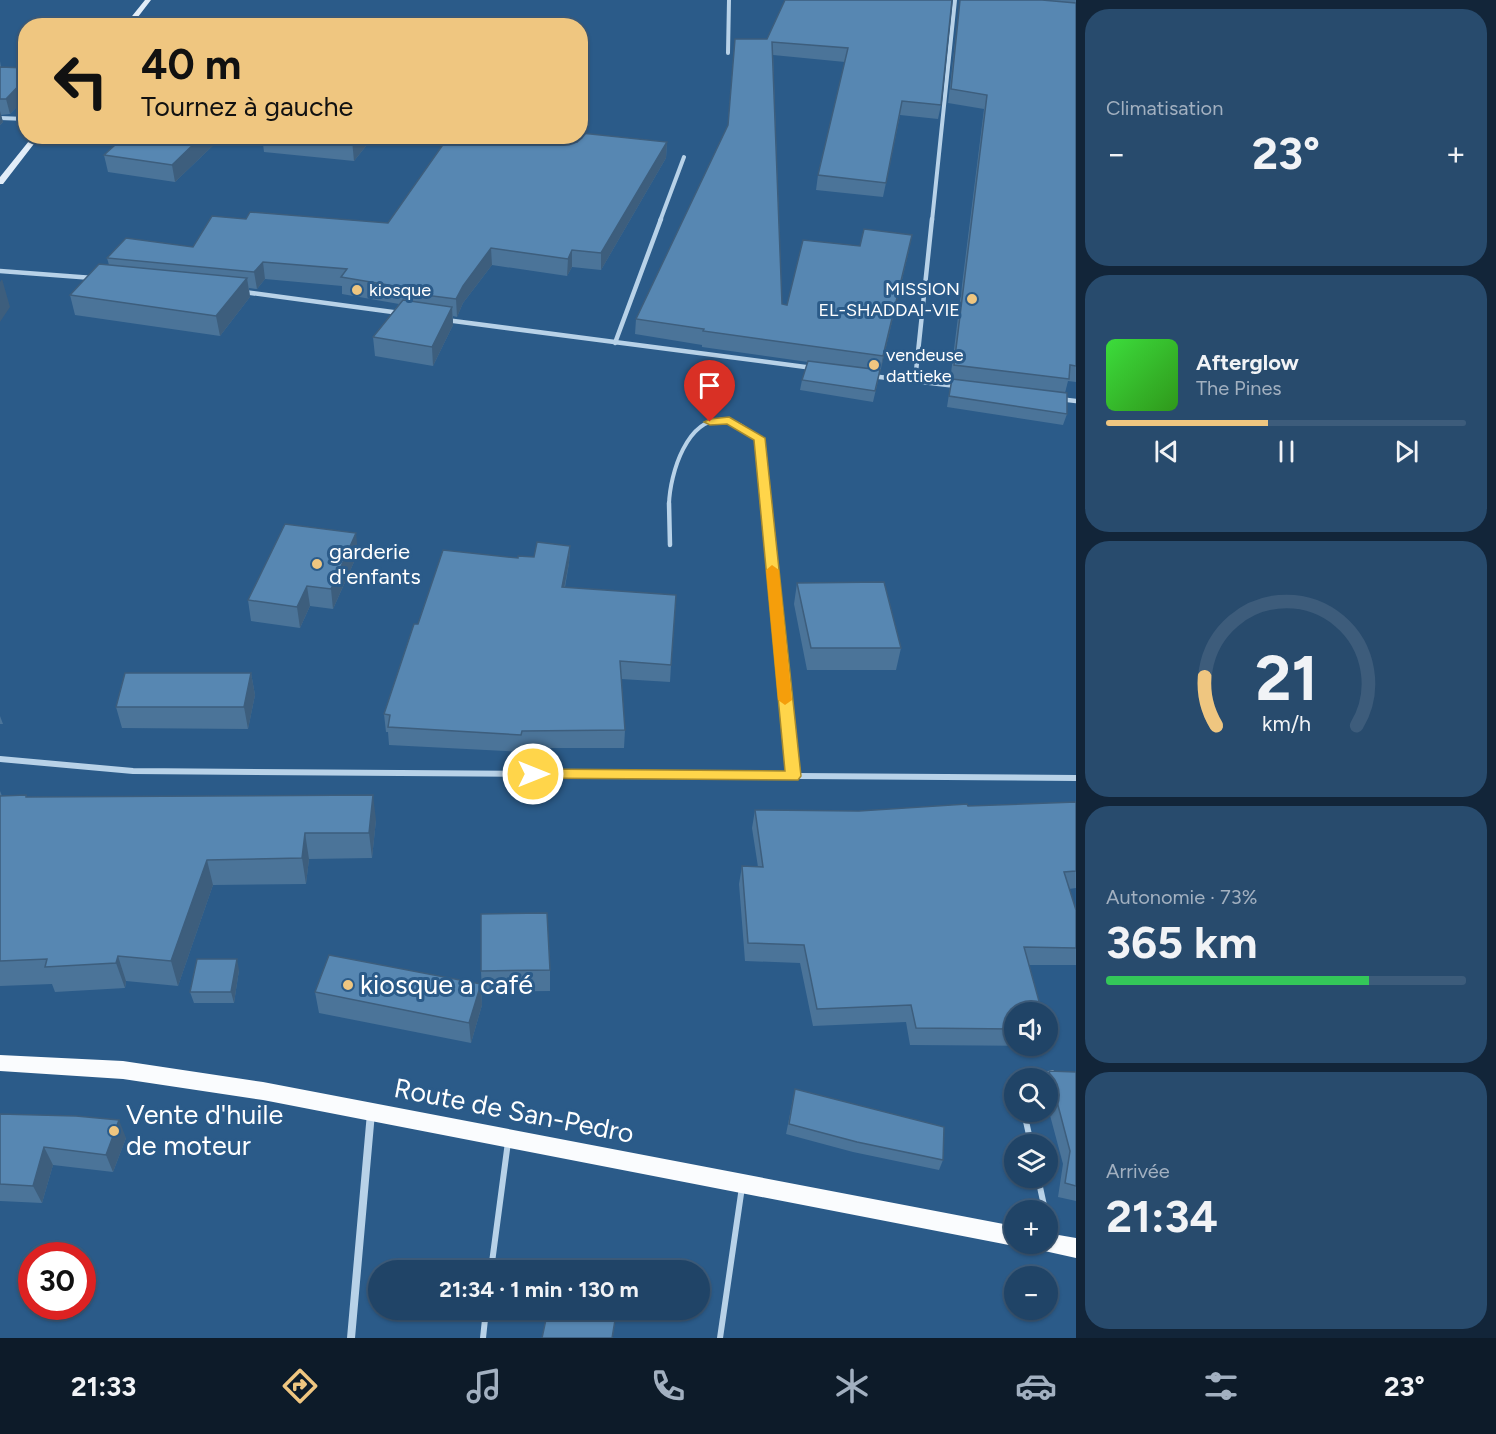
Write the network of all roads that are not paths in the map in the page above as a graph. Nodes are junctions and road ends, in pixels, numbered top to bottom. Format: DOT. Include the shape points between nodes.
graph roads {
  1 [pos="148,0"];
  2 [pos="729,0"];
  3 [pos="946,1"];
  4 [pos="955,1"];
  5 [pos="966,3"];
  6 [pos="134,18"];
  7 [pos="728,53"];
  8 [pos="0,118"];
  9 [pos="18,119"];
  10 [pos="31,144"];
  11 [pos="684,157"];
  12 [pos="0,182"];
  13 [pos="0,272"];
  14 [pos="96,278"];
  15 [pos="241,292"];
  16 [pos="405,314"];
  17 [pos="440,319"];
  18 [pos="615,343"];
  19 [pos="823,370"];
  20 [pos="869,376"];
  21 [pos="915,381"];
  22 [pos="960,387"];
  23 [pos="1049,398"];
  24 [pos="1076,401"];
  25 [pos="670,545"];
  26 [pos="0,759"];
  27 [pos="793,776"];
  28 [pos="1076,778"];
  29 [pos="0,1063"];
  30 [pos="371,1112"];
  31 [pos="509,1138"];
  32 [pos="742,1184"];
  33 [pos="1004,1234"];
  34 [pos="1058,1245"];
  35 [pos="1076,1248"];
  36 [pos="492,1260"];
  37 [pos="485,1320"];
  38 [pos="351,1338"];
  39 [pos="483,1338"];
  40 [pos="720,1338"];
  1 -- 6 [label="main road"];
  2 -- 7 [label="street"];
  3 -- 4 [label="street"];
  4 -- 5 [label="street"];
  4 -- 21 [label="street"];
  8 -- 9 [label="street"];
  10 -- 12 [label="main road"];
  11 -- 18 [label="street"];
  13 -- 14 [label="street"];
  15 -- 16 [label="street"];
  17 -- 18 [label="street"];
  18 -- 19 [label="street"];
  20 -- 21 [label="street"];
  21 -- 22 [label="street"];
  23 -- 24 [label="street"];
  25 -- 27 [label="lane" via="668,492 674,463 688,438 710,422 729,420 759,438"];
  26 -- 27 [label="street" via="133,771"];
  27 -- 28 [label="street"];
  29 -- 30 [label="main road, Route de San-Pedro" via="123,1070"];
  30 -- 31 [label="main road, Route de San-Pedro"];
  30 -- 38 [label="street"];
  31 -- 32 [label="main road, Route de San-Pedro"];
  31 -- 36 [label="lane"];
  32 -- 33 [label="main road, Route de San-Pedro"];
  32 -- 40 [label="lane"];
  34 -- 35 [label="main road"];
  37 -- 39 [label="lane"];
}
